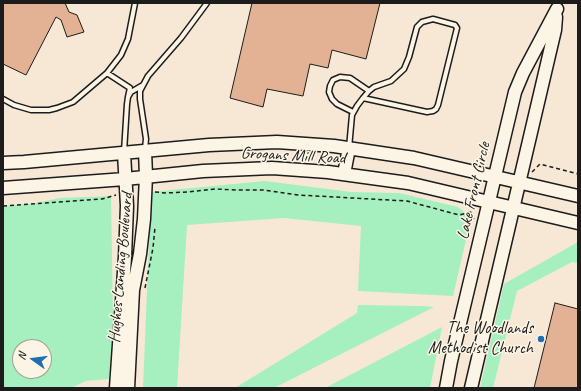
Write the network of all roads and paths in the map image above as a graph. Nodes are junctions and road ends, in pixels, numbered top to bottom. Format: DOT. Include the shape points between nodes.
graph roads {
  1 [pos="135,3"];
  2 [pos="207,3"];
  3 [pos="558,6"];
  4 [pos="107,73"];
  5 [pos="143,84"];
  6 [pos="369,91"];
  7 [pos="128,97"];
  8 [pos="363,98"];
  9 [pos="3,99"];
  10 [pos="354,112"];
  11 [pos="349,148"];
  12 [pos="145,151"];
  13 [pos="124,153"];
  14 [pos="3,163"];
  15 [pos="344,174"];
  16 [pos="146,176"];
  17 [pos="495,177"];
  18 [pos="125,179"];
  19 [pos="518,182"];
  20 [pos="3,188"];
  21 [pos="152,194"];
  22 [pos="126,195"];
  23 [pos="578,196"];
  24 [pos="3,206"];
  25 [pos="489,206"];
  26 [pos="513,208"];
  27 [pos="578,223"];
  28 [pos="155,227"];
  29 [pos="144,294"];
  30 [pos="116,388"];
  31 [pos="128,388"];
  32 [pos="446,388"];
  33 [pos="471,388"];
  1 -- 4 [label="lane" via="127,43"];
  2 -- 5 [label="lane"];
  3 -- 17 [label="street, Lake Front Circle" via="518,83"];
  3 -- 19 [label="street, Lake Front Circle"];
  4 -- 7 [label="lane" via="130,88"];
  4 -- 9 [label="lane" via="65,106 49,110 31,110"];
  5 -- 7 [label="lane"];
  5 -- 12 [label="lane" via="140,99 146,139"];
  6 -- 8 [label="lane"];
  6 -- 8 [label="lane" via="390,81 404,68 417,27 422,22 433,19 455,25 436,109 427,112"];
  6 -- 10 [label="lane" via="350,78 340,77 333,80 329,92 332,99"];
  7 -- 13 [label="lane"];
  8 -- 10 [label="lane"];
  10 -- 11 [label="lane"];
  11 -- 12 [label="street, Grogans Mill Road" via="277,142"];
  11 -- 15 [label="street"];
  11 -- 17 [label="street, Grogans Mill Road" via="414,158"];
  12 -- 13 [label="street, Grogans Mill Road"];
  12 -- 16 [label="street, Hughes Landing Boulevard"];
  13 -- 14 [label="street, Grogans Mill Road"];
  13 -- 18 [label="street, Hughes Landing Boulevard"];
  15 -- 16 [label="street, Grogans Mill Road" via="272,168"];
  15 -- 25 [label="street, Grogans Mill Road" via="408,183"];
  16 -- 18 [label="street, Grogans Mill Road"];
  16 -- 21 [label="street, Hughes Landing Boulevard"];
  17 -- 19 [label="street, Grogans Mill Road"];
  17 -- 25 [label="street, Lake Front Circle"];
  18 -- 20 [label="street, Grogans Mill Road"];
  18 -- 22 [label="street, Hughes Landing Boulevard"];
  19 -- 23 [label="street, Grogans Mill Road"];
  19 -- 26 [label="street, Lake Front Circle"];
  21 -- 25 [label="path" via="215,189 264,190 407,201 459,215 471,212 476,206"];
  21 -- 31 [label="street, Hughes Landing Boulevard" via="144,219 133,290"];
  22 -- 24 [label="path"];
  22 -- 30 [label="street, Hughes Landing Boulevard" via="125,268"];
  25 -- 26 [label="street, Grogans Mill Road"];
  25 -- 32 [label="street, Lake Front Circle"];
  26 -- 27 [label="street, Grogans Mill Road"];
  26 -- 33 [label="street, Lake Front Circle"];
  28 -- 29 [label="path"];
}
